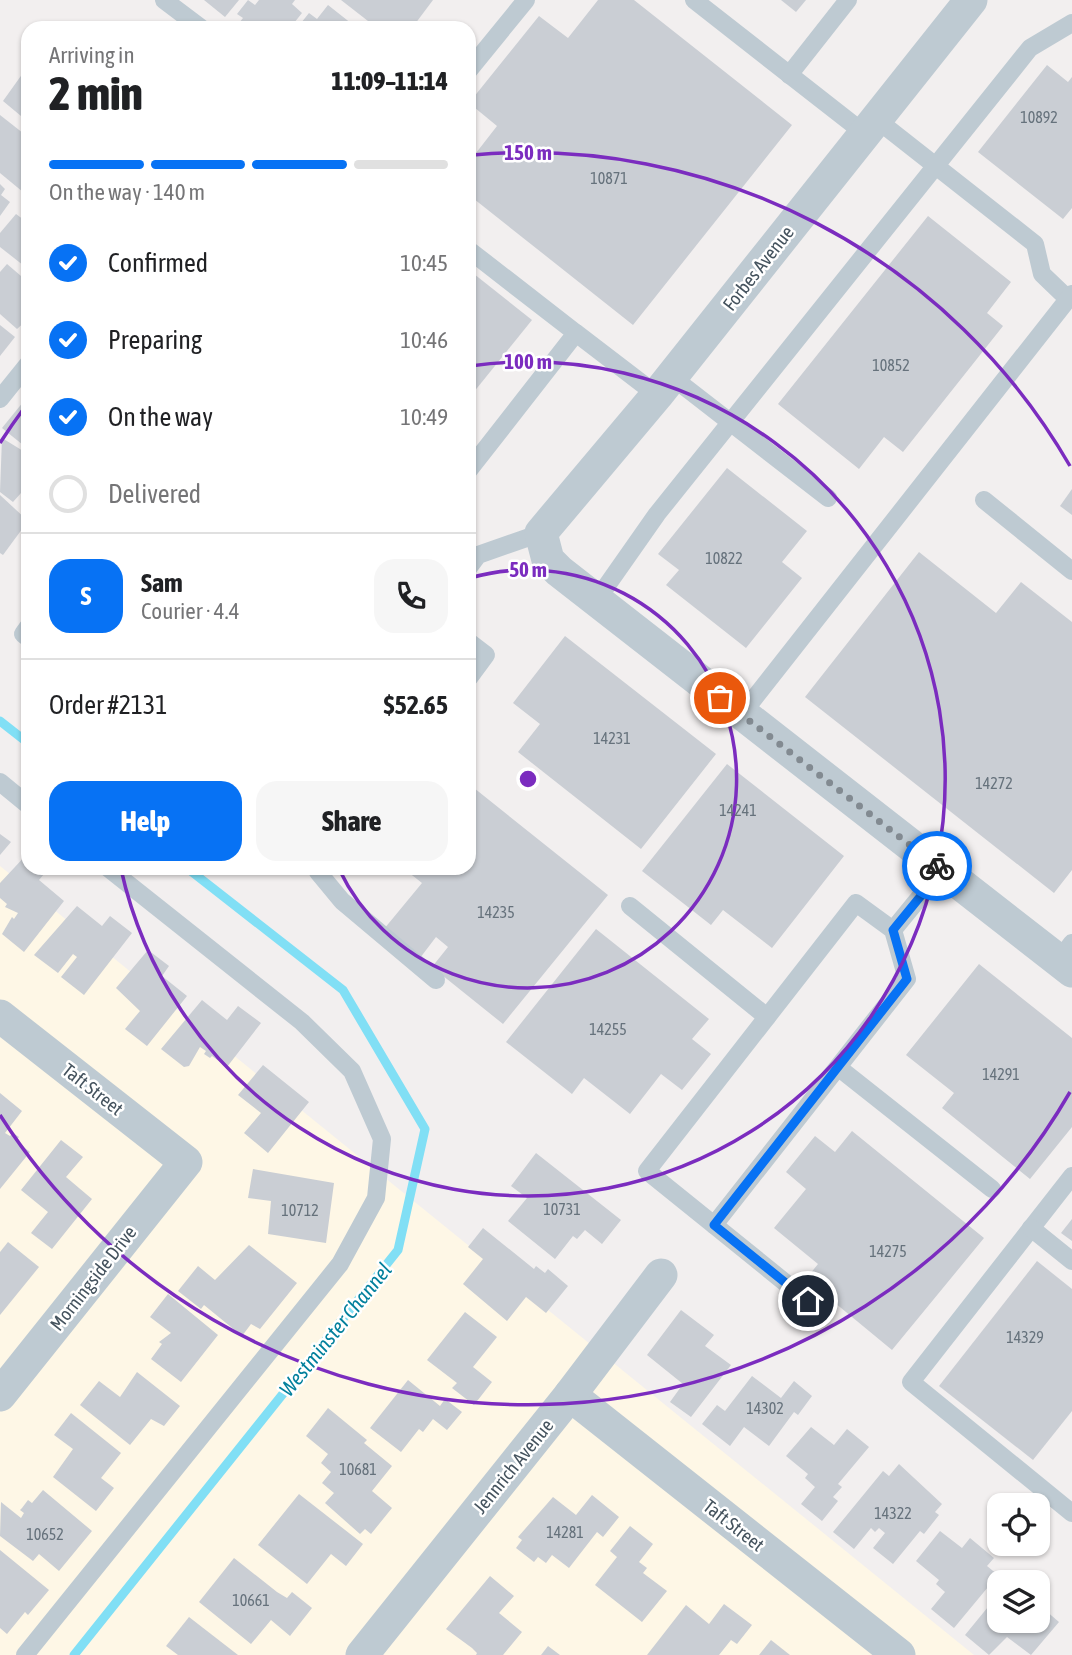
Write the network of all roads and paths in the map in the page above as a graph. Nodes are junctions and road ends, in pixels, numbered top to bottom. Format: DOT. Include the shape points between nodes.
graph roads {
  1 [pos="164,0"];
  2 [pos="526,0"];
  3 [pos="694,0"];
  4 [pos="848,0"];
  5 [pos="971,0"];
  6 [pos="192,21"];
  7 [pos="1072,23"];
  8 [pos="476,61"];
  9 [pos="789,75"];
  10 [pos="870,126"];
  11 [pos="936,166"];
  12 [pos="476,255"];
  13 [pos="1070,296"];
  14 [pos="576,333"];
  15 [pos="21,373"];
  16 [pos="665,386"];
  17 [pos="0,399"];
  18 [pos="730,423"];
  19 [pos="476,461"];
  20 [pos="828,498"];
  21 [pos="984,500"];
  22 [pos="541,533"];
  23 [pos="476,556"];
  24 [pos="1072,571"];
  25 [pos="596,601"];
  26 [pos="476,647"];
  27 [pos="476,669"];
  28 [pos="741,715"];
  29 [pos="0,782"];
  30 [pos="21,798"];
  31 [pos="942,870"];
  32 [pos="117,875"];
  33 [pos="322,875"];
  34 [pos="629,906"];
  35 [pos="893,930"];
  36 [pos="1068,958"];
  37 [pos="436,980"];
  38 [pos="0,1016"];
  39 [pos="767,1017"];
  40 [pos="839,1068"];
  41 [pos="186,1161"];
  42 [pos="1072,1177"];
  43 [pos="992,1189"];
  44 [pos="714,1225"];
  45 [pos="1031,1228"];
  46 [pos="1072,1261"];
  47 [pos="661,1275"];
  48 [pos="808,1301"];
  49 [pos="0,1395"];
  50 [pos="570,1395"];
  51 [pos="1069,1504"];
  52 [pos="25,1655"];
  53 [pos="362,1655"];
  54 [pos="899,1655"];
  1 -- 6 [label="lane"];
  2 -- 8 [label="lane"];
  3 -- 9 [label="lane"];
  4 -- 9 [label="lane"];
  5 -- 10 [label="street, Forbes Avenue"];
  7 -- 11 [label="lane" via="1030,48"];
  9 -- 10 [label="lane"];
  10 -- 11 [label="lane"];
  10 -- 16 [label="street, Forbes Avenue"];
  11 -- 13 [label="lane" via="1035,244 1042,274"];
  11 -- 18 [label="lane"];
  12 -- 14 [label="lane"];
  13 -- 28 [label="lane"];
  14 -- 16 [label="lane"];
  14 -- 19 [label="lane"];
  15 -- 17 [label="lane"];
  16 -- 18 [label="lane"];
  16 -- 22 [label="street, Forbes Avenue"];
  18 -- 20 [label="lane"];
  18 -- 25 [label="lane" via="657,514"];
  21 -- 24 [label="lane"];
  22 -- 23 [label="lane"];
  22 -- 25 [label="street" via="548,560"];
  25 -- 28 [label="street"];
  26 -- 27 [label="lane" via="486,655"];
  28 -- 31 [label="street"];
  29 -- 30 [label="lane"];
  31 -- 35 [label="lane"];
  31 -- 36 [label="street"];
  32 -- 52 [label="lane" via="302,1022 352,1071 382,1139 376,1198 340,1264"];
  33 -- 37 [label="lane" via="342,901"];
  34 -- 39 [label="lane"];
  35 -- 39 [label="lane" via="856,903"];
  35 -- 40 [label="lane" via="907,979"];
  38 -- 41 [label="street, Taft Street"];
  39 -- 44 [label="lane" via="647,1171"];
  40 -- 43 [label="lane"];
  40 -- 44 [label="lane"];
  41 -- 49 [label="street, Morningside Drive"];
  42 -- 45 [label="lane"];
  44 -- 48 [label="lane"];
  45 -- 46 [label="lane"];
  45 -- 51 [label="lane" via="911,1382"];
  47 -- 50 [label="street, Jennrich Avenue"];
  50 -- 53 [label="street, Jennrich Avenue"];
  50 -- 54 [label="street, Taft Street"];
}
